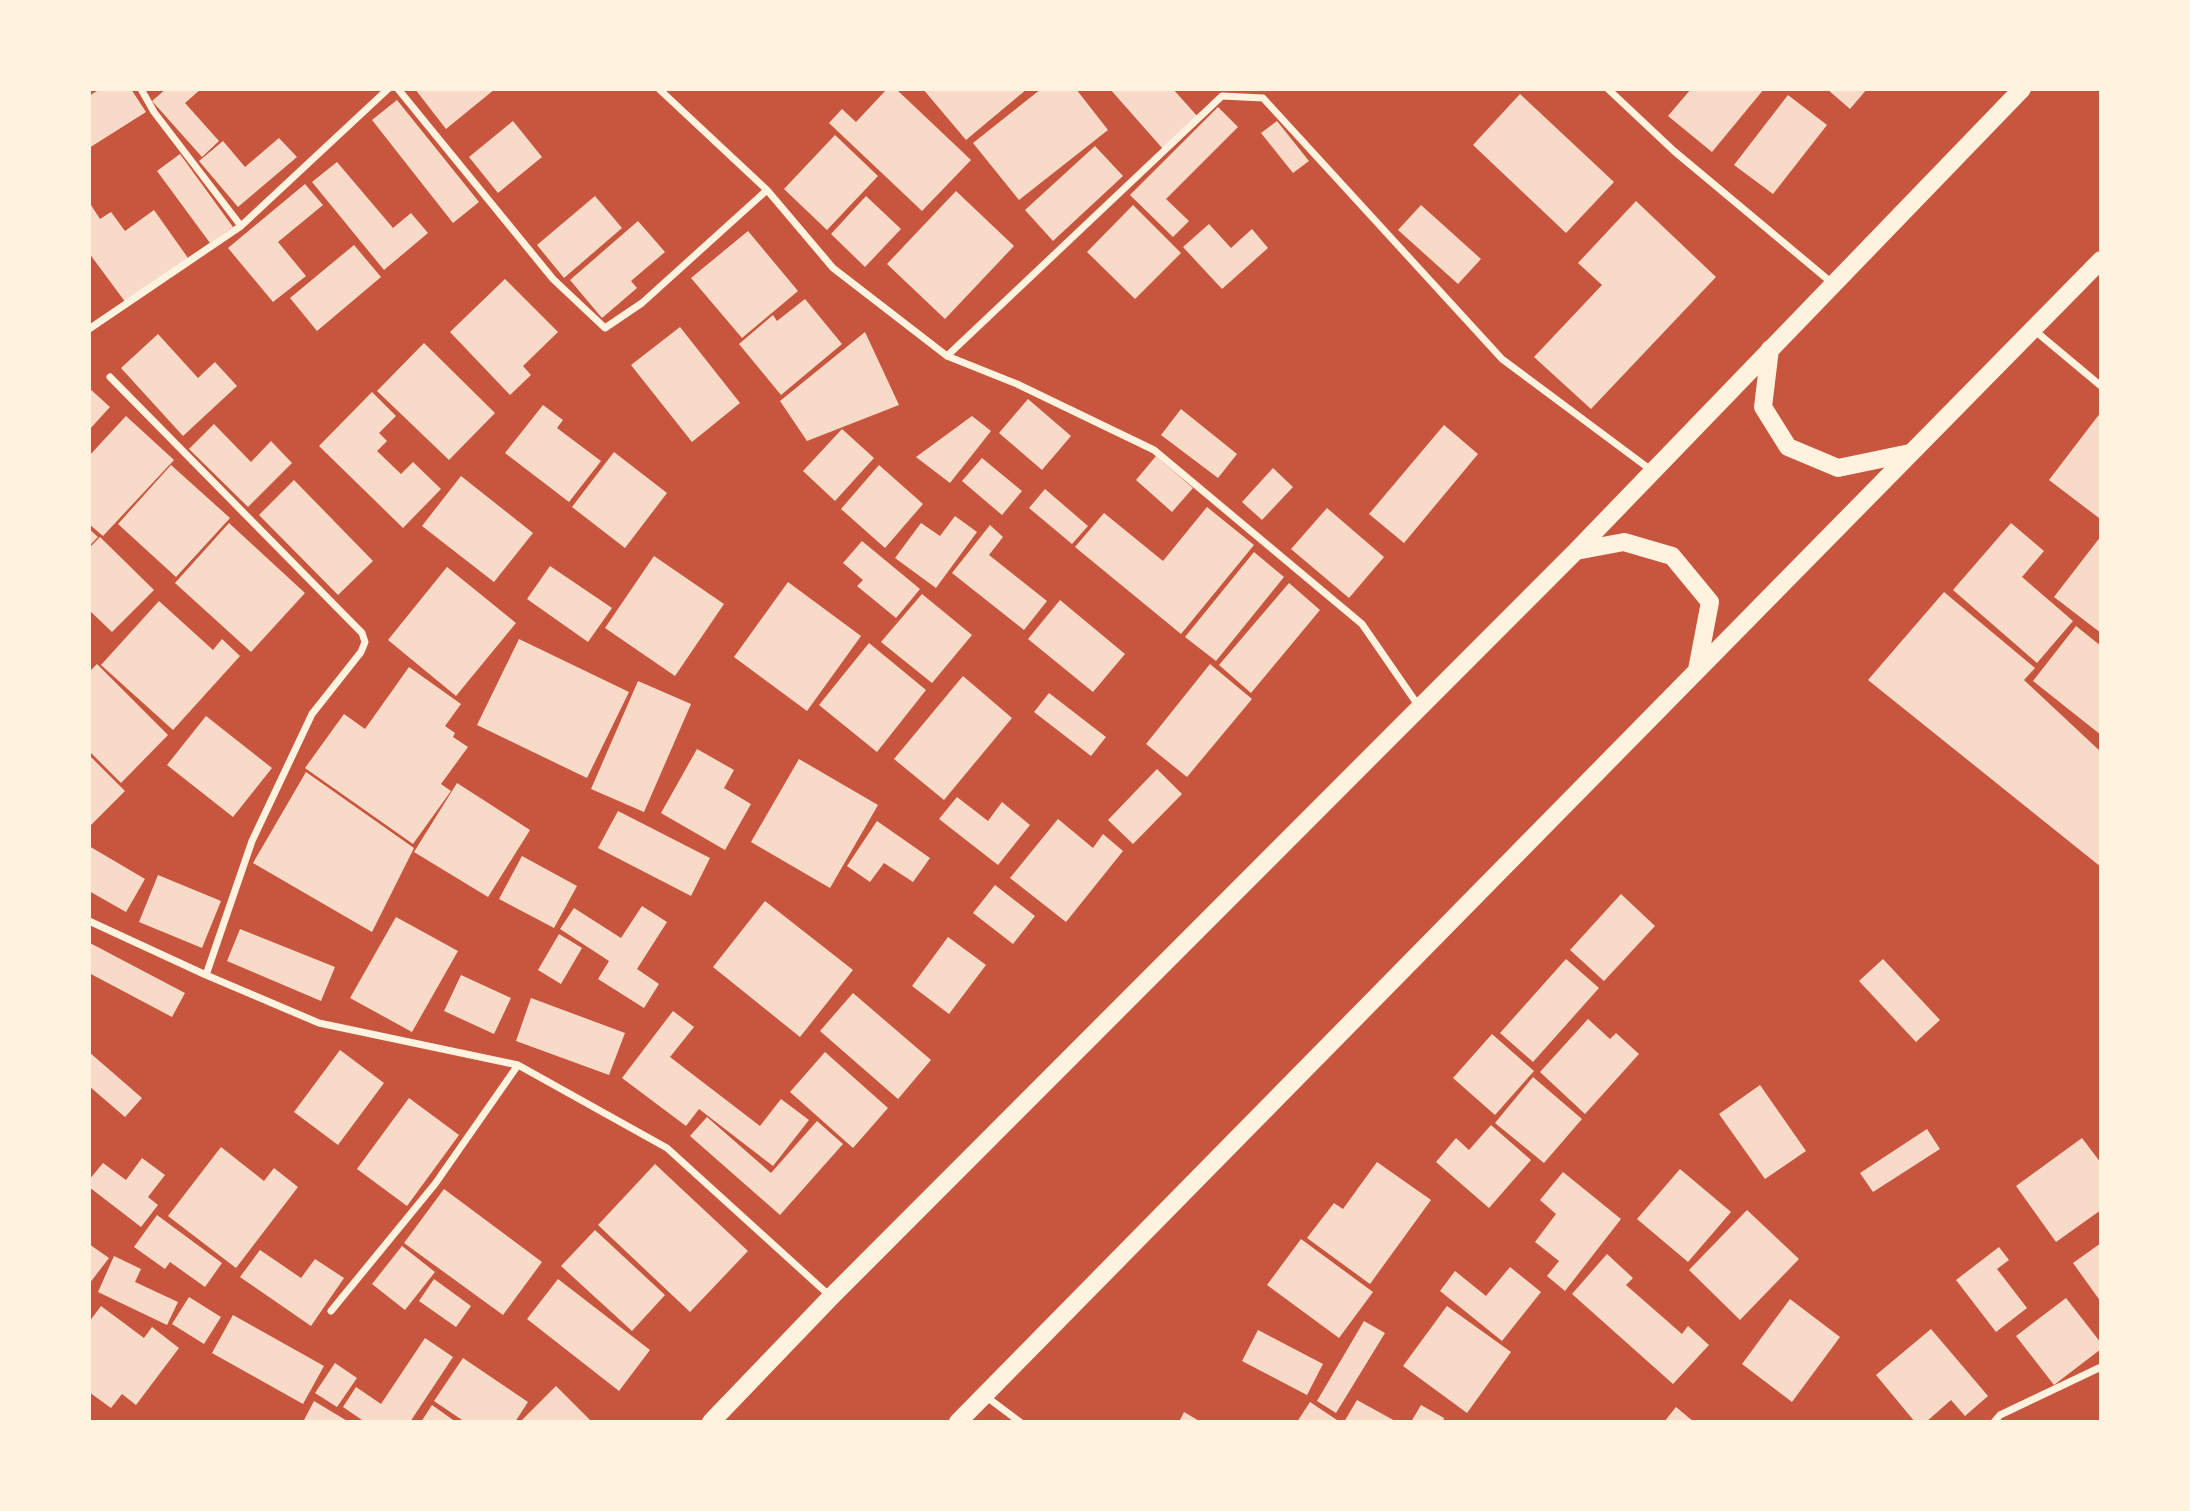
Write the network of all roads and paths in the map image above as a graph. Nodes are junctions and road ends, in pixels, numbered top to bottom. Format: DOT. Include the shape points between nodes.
graph roads {
  1 [pos="141,89"];
  2 [pos="388,89"];
  3 [pos="398,89"];
  4 [pos="659,89"];
  5 [pos="1608,89"];
  6 [pos="2022,89"];
  7 [pos="767,190"];
  8 [pos="241,226"];
  9 [pos="2101,260"];
  10 [pos="1833,284"];
  11 [pos="89,329"];
  12 [pos="2033,329"];
  13 [pos="1770,349"];
  14 [pos="947,356"];
  15 [pos="110,377"];
  16 [pos="2101,386"];
  17 [pos="1910,453"];
  18 [pos="1652,471"];
  19 [pos="1576,551"];
  20 [pos="1697,670"];
  21 [pos="1421,708"];
  22 [pos="89,921"];
  23 [pos="206,975"];
  24 [pos="518,1065"];
  25 [pos="831,1297"];
  26 [pos="331,1311"];
  27 [pos="2101,1367"];
  28 [pos="983,1394"];
  29 [pos="711,1422"];
  30 [pos="958,1422"];
  31 [pos="1020,1422"];
  32 [pos="1994,1422"];
  1 -- 8 [label="street"];
  2 -- 8 [label="street"];
  3 -- 7 [label="street" via="553,279 605,328 642,303"];
  4 -- 7 [label="street"];
  5 -- 10 [label="street" via="1674,151"];
  6 -- 10 [label="main road"];
  7 -- 14 [label="street" via="833,268"];
  8 -- 11 [label="street"];
  9 -- 12 [label="main road"];
  10 -- 13 [label="main road"];
  12 -- 16 [label="street"];
  12 -- 17 [label="main road"];
  13 -- 17 [label="main road" via="1763,407 1788,447 1838,468"];
  13 -- 18 [label="main road"];
  14 -- 18 [label="street" via="1223,96 1263,99 1502,359"];
  14 -- 21 [label="street" via="1154,450 1363,624"];
  15 -- 23 [label="street" via="362,633 365,642 312,714 252,841"];
  17 -- 20 [label="main road"];
  18 -- 19 [label="main road"];
  19 -- 20 [label="main road" via="1624,542 1672,556 1710,601"];
  19 -- 21 [label="main road"];
  20 -- 28 [label="main road"];
  21 -- 25 [label="main road"];
  22 -- 23 [label="street"];
  23 -- 24 [label="street" via="319,1023"];
  24 -- 25 [label="street" via="667,1148"];
  24 -- 26 [label="street" via="435,1184"];
  25 -- 29 [label="main road"];
  27 -- 32 [label="street"];
  28 -- 30 [label="main road"];
  28 -- 31 [label="street"];
}
